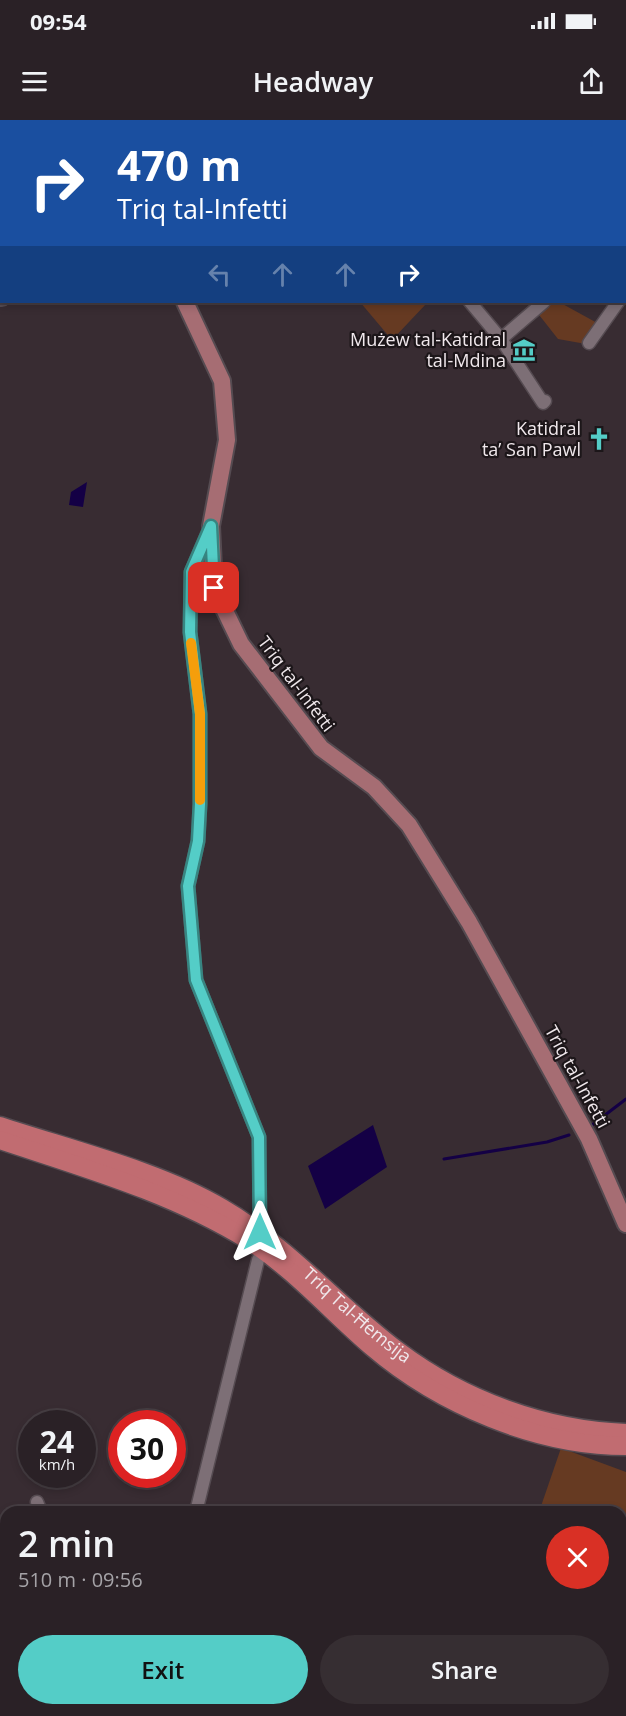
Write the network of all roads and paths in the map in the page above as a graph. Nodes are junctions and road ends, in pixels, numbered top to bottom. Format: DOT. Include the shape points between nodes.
graph roads {
  1 [pos="185,303"];
  2 [pos="471,303"];
  3 [pos="543,303"];
  4 [pos="617,303"];
  5 [pos="501,339"];
  6 [pos="589,343"];
  7 [pos="545,401"];
  8 [pos="211,526"];
  9 [pos="0,1126"];
  10 [pos="0,1140"];
  11 [pos="626,1224"];
  12 [pos="260,1232"];
  13 [pos="263,1250"];
  14 [pos="626,1433"];
  15 [pos="626,1446"];
  16 [pos="197,1506"];
  1 -- 8 [label="main road, Triq tal-Infetti" via="222,381 226,407 227,440"];
  2 -- 5 [label="street"];
  3 -- 5 [label="street"];
  4 -- 6 [label="street"];
  5 -- 7 [label="street"];
  8 -- 11 [label="main road, Triq tal-Infetti" via="214,588 241,644 321,748 374,787 409,825 589,1139"];
  8 -- 12 [label="street" via="191,572 190,632 200,714 200,804 198,841 188,886 196,980 259,1137"];
  9 -- 12 [label="highway, Triq Tal-Ħemsija" via="178,1187"];
  10 -- 13 [label="highway, Triq Tal-Ħemsija" via="175,1201"];
  12 -- 14 [label="highway, Triq Tal-Ħemsija" via="289,1253 397,1350 454,1386 516,1413 569,1428"];
  13 -- 15 [label="highway, Triq Tal-Ħemsija" via="374,1349 448,1397 524,1429 567,1441"];
  13 -- 16 [label="street"];
}
